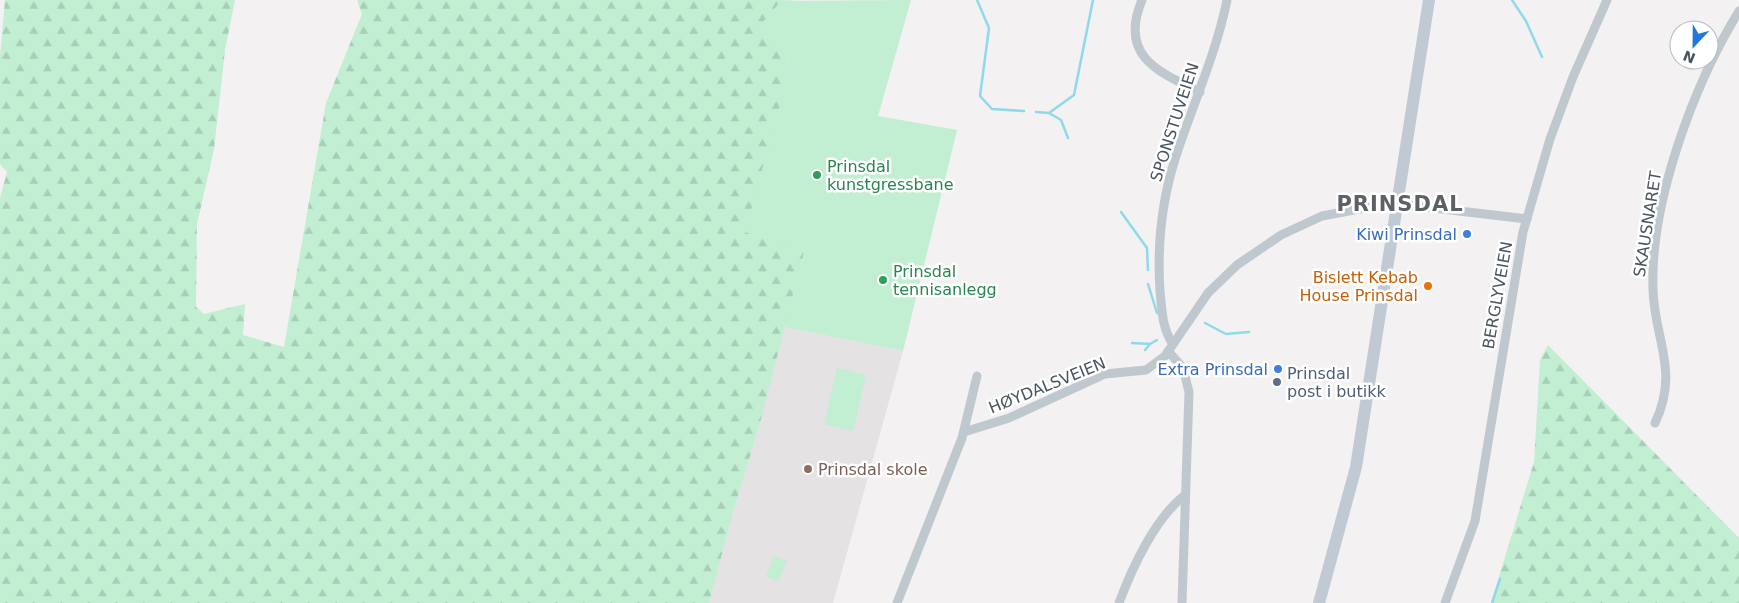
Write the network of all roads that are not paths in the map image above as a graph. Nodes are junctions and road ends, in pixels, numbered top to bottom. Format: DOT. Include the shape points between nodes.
graph roads {
  1 [pos="1142,0"];
  2 [pos="1227,0"];
  3 [pos="1429,0"];
  4 [pos="1606,0"];
  5 [pos="1739,11"];
  6 [pos="1200,92"];
  7 [pos="1399,203"];
  8 [pos="1527,220"];
  9 [pos="1170,347"];
  10 [pos="977,376"];
  11 [pos="1655,423"];
  12 [pos="964,432"];
  13 [pos="1185,495"];
  14 [pos="897,603"];
  15 [pos="1119,603"];
  16 [pos="1182,603"];
  17 [pos="1319,603"];
  18 [pos="1445,603"];
  1 -- 6 [label="street" via="1134,31 1139,49 1153,65 1174,80"];
  2 -- 6 [label="street, SPONSTUVEIEN"];
  3 -- 7 [label="main road"];
  4 -- 8 [label="street, BERGLYVEIEN" via="1553,130"];
  5 -- 11 [label="street, SKAUSNARET" via="1700,88 1666,186 1652,287 1667,367 1662,403"];
  6 -- 9 [label="street, SPONSTUVEIEN" via="1176,155 1164,208 1158,271"];
  7 -- 8 [label="street, HØYDALSVEIEN"];
  7 -- 9 [label="street, HØYDALSVEIEN" via="1322,216 1268,242 1221,279"];
  7 -- 17 [label="main road" via="1356,468"];
  8 -- 18 [label="street, BERGLYVEIEN" via="1517,260 1475,521"];
  9 -- 12 [label="street, HØYDALSVEIEN" via="1146,370 1105,374 1009,418"];
  9 -- 13 [label="street, SPONSTUVEIEN" via="1188,384"];
  10 -- 12 [label="street"];
  12 -- 14 [label="street"];
  13 -- 15 [label="street" via="1152,534"];
  13 -- 16 [label="street, SPONSTUVEIEN"];
}
